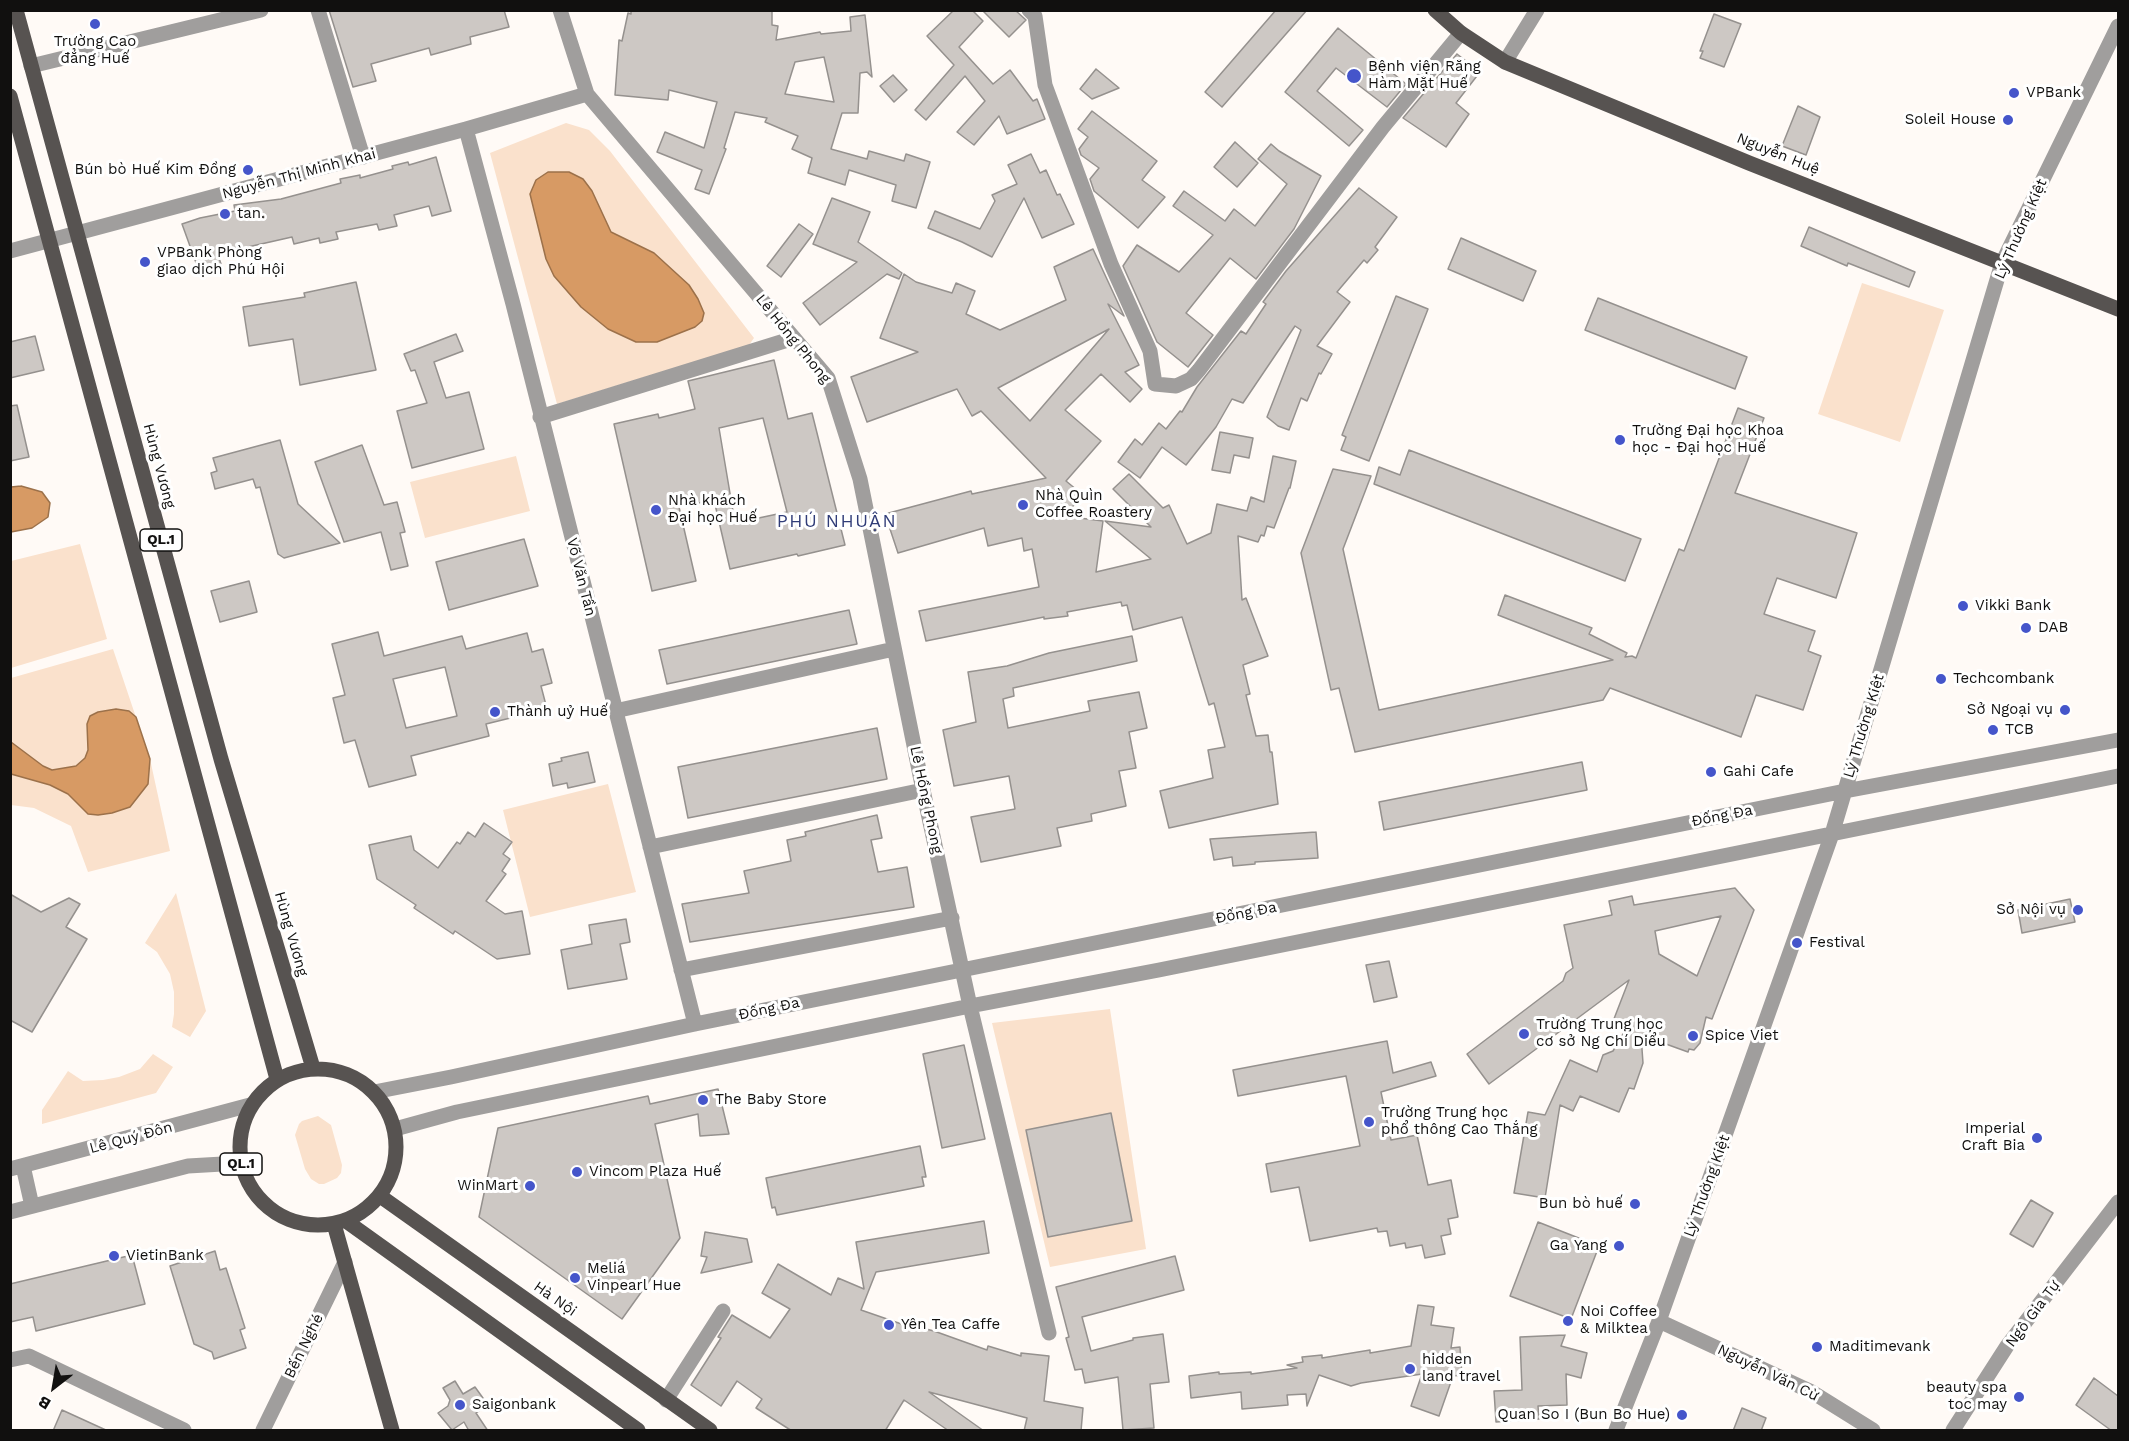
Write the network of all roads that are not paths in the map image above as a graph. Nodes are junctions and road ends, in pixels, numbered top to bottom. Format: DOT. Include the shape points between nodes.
graph roads {
  1 [pos="16,10"];
  2 [pos="261,10"];
  3 [pos="318,10"];
  4 [pos="560,10"];
  5 [pos="1029,10"];
  6 [pos="1435,10"];
  7 [pos="1537,10"];
  8 [pos="2118,26"];
  9 [pos="1461,33"];
  10 [pos="1505,62"];
  11 [pos="31,66"];
  12 [pos="587,94"];
  13 [pos="10,96"];
  14 [pos="466,129"];
  15 [pos="363,157"];
  16 [pos="76,233"];
  17 [pos="51,241"];
  18 [pos="10,250"];
  19 [pos="2002,263"];
  20 [pos="2118,309"];
  21 [pos="794,338"];
  22 [pos="540,417"];
  23 [pos="894,649"];
  24 [pos="615,711"];
  25 [pos="2118,740"];
  26 [pos="2118,776"];
  27 [pos="923,790"];
  28 [pos="1845,791"];
  29 [pos="1832,834"];
  30 [pos="650,847"];
  31 [pos="952,918"];
  32 [pos="681,970"];
  33 [pos="963,970"];
  34 [pos="970,1006"];
  35 [pos="695,1024"];
  36 [pos="313,1068"];
  37 [pos="277,1079"];
  38 [pos="374,1092"];
  39 [pos="250,1105"];
  40 [pos="395,1129"];
  41 [pos="240,1163"];
  42 [pos="17,1168"];
  43 [pos="380,1196"];
  44 [pos="2118,1202"];
  45 [pos="32,1206"];
  46 [pos="10,1212"];
  47 [pos="340,1222"];
  48 [pos="345,1262"];
  49 [pos="723,1311"];
  50 [pos="1659,1321"];
  51 [pos="1049,1333"];
  52 [pos="10,1360"];
  53 [pos="666,1400"];
  54 [pos="184,1431"];
  55 [pos="263,1431"];
  56 [pos="392,1431"];
  57 [pos="638,1431"];
  58 [pos="710,1431"];
  59 [pos="1616,1431"];
  60 [pos="1874,1431"];
  61 [pos="1953,1431"];
  1 -- 11 [label="main road, Hùng Vương / QL.1"];
  2 -- 11 [label="street"];
  3 -- 15 [label="street"];
  4 -- 12 [label="street, Lê Hồng Phong"];
  5 -- 9 [label="street" via="1035,16 1045,85 1111,264 1149,351 1155,384 1176,386 1191,380 1383,127"];
  6 -- 9 [label="main road, Nguyễn Huệ"];
  7 -- 10 [label="street"];
  8 -- 19 [label="street, Lý Thường Kiệt"];
  9 -- 10 [label="main road, Nguyễn Huệ"];
  10 -- 19 [label="main road, Nguyễn Huệ"];
  11 -- 16 [label="main road, Hùng Vương / QL.1"];
  12 -- 14 [label="street, Nguyễn Thị Minh Khai"];
  12 -- 21 [label="street, Lê Hồng Phong"];
  13 -- 17 [label="main road, QL.1"];
  14 -- 15 [label="street, Nguyễn Thị Minh Khai"];
  14 -- 22 [label="street, Võ Văn Tần"];
  15 -- 16 [label="street, Nguyễn Thị Minh Khai"];
  16 -- 17 [label="street, Nguyễn Thị Minh Khai"];
  16 -- 36 [label="main road, Hùng Vương / QL.1" via="221,759"];
  17 -- 18 [label="street, Nguyễn Thị Minh Khai"];
  17 -- 37 [label="main road, QL.1"];
  19 -- 20 [label="main road, Nguyễn Huệ"];
  19 -- 28 [label="street, Lý Thường Kiệt"];
  21 -- 22 [label="street"];
  21 -- 23 [label="street, Lê Hồng Phong" via="828,378 850,440"];
  22 -- 24 [label="street, Võ Văn Tần"];
  23 -- 24 [label="street"];
  23 -- 27 [label="street, Lê Hồng Phong"];
  24 -- 30 [label="street, Võ Văn Tần"];
  25 -- 28 [label="street, Đống Đa"];
  26 -- 29 [label="street"];
  27 -- 30 [label="street"];
  27 -- 31 [label="street, Lê Hồng Phong"];
  28 -- 29 [label="street, Lý Thường Kiệt"];
  28 -- 33 [label="street, Đống Đa"];
  29 -- 34 [label="street"];
  29 -- 50 [label="street, Lý Thường Kiệt"];
  30 -- 32 [label="street, Võ Văn Tần"];
  31 -- 32 [label="street"];
  31 -- 33 [label="street, Lê Hồng Phong"];
  32 -- 35 [label="street, Võ Văn Tần"];
  33 -- 34 [label="street, Lê Hồng Phong"];
  33 -- 35 [label="street, Đống Đa"];
  34 -- 40 [label="street" via="460,1111"];
  34 -- 51 [label="street, Lê Hồng Phong"];
  35 -- 38 [label="street, Đống Đa"];
  36 -- 37 [label="main road, QL.1"];
  36 -- 38 [label="main road, QL.1" via="335,1070"];
  37 -- 39 [label="main road, QL.1"];
  38 -- 40 [label="main road, QL.1"];
  39 -- 41 [label="main road, QL.1" via="242,1124"];
  39 -- 42 [label="street, Lê Quý Đôn"];
  40 -- 43 [label="main road, QL.1" via="396,1153 391,1176"];
  41 -- 45 [label="street" via="188,1166"];
  41 -- 47 [label="main road, QL.1" via="259,1200 275,1213 314,1226"];
  42 -- 45 [label="street"];
  43 -- 47 [label="main road, QL.1" via="358,1215"];
  43 -- 53 [label="main road, Hà Nội"];
  44 -- 61 [label="street, Ngô Gia Tự" via="2007,1346"];
  45 -- 46 [label="street"];
  47 -- 48 [label="main road"];
  47 -- 57 [label="main road"];
  48 -- 55 [label="street, Bến Nghé"];
  48 -- 56 [label="main road"];
  49 -- 53 [label="street"];
  50 -- 59 [label="street, Lý Thường Kiệt"];
  50 -- 60 [label="street, Nguyễn Văn Cừ" via="1812,1392"];
  52 -- 54 [label="street" via="29,1356"];
  53 -- 58 [label="main road, Hà Nội"];
}
